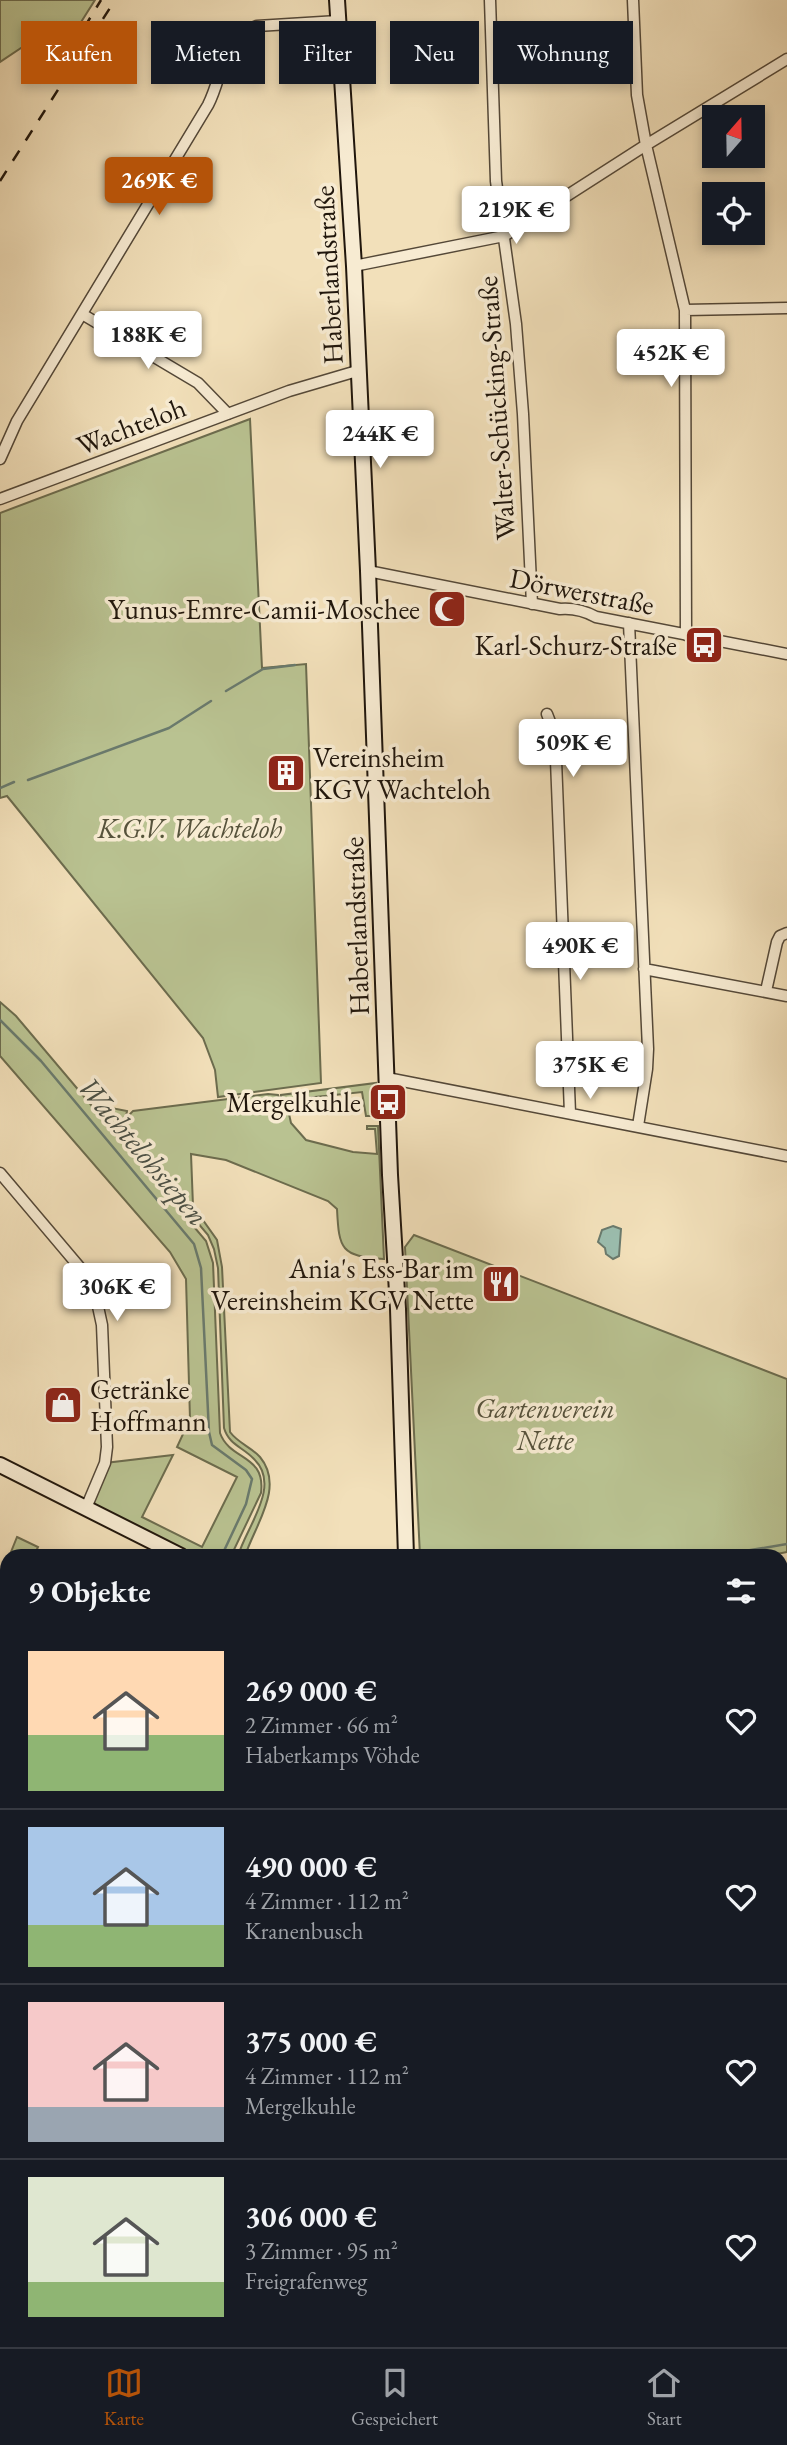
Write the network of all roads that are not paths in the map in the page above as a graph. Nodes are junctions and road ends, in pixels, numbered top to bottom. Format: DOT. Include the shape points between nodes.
graph roads {
  1 [pos="337,0"];
  2 [pos="490,0"];
  3 [pos="634,0"];
  4 [pos="338,21"];
  5 [pos="279,24"];
  6 [pos="787,59"];
  7 [pos="342,84"];
  8 [pos="646,145"];
  9 [pos="504,236"];
  10 [pos="354,266"];
  11 [pos="787,308"];
  12 [pos="685,310"];
  13 [pos="82,314"];
  14 [pos="357,371"];
  15 [pos="228,414"];
  16 [pos="0,460"];
  17 [pos="1,496"];
  18 [pos="368,571"];
  19 [pos="531,604"];
  20 [pos="629,623"];
  21 [pos="686,635"];
  22 [pos="787,654"];
  23 [pos="547,714"];
  24 [pos="787,933"];
  25 [pos="644,969"];
  26 [pos="765,991"];
  27 [pos="787,996"];
  28 [pos="387,1078"];
  29 [pos="570,1113"];
  30 [pos="638,1126"];
  31 [pos="787,1156"];
  32 [pos="0,1173"];
  33 [pos="0,1465"];
  34 [pos="86,1508"];
  35 [pos="167,1549"];
  36 [pos="406,1549"];
  1 -- 4 [label="street, Haberlandstraße"];
  2 -- 9 [label="street, Walter-Schücking-Straße" via="496,181"];
  3 -- 8 [label="street" via="637,95"];
  5 -- 13 [label="street" via="246,30 236,37 208,105"];
  6 -- 8 [label="street"];
  7 -- 10 [label="street, Haberlandstraße"];
  8 -- 9 [label="street"];
  8 -- 12 [label="street"];
  9 -- 10 [label="street"];
  9 -- 19 [label="street, Walter-Schücking-Straße" via="523,414"];
  10 -- 14 [label="street, Haberlandstraße"];
  11 -- 12 [label="street"];
  12 -- 21 [label="street"];
  13 -- 15 [label="street" via="198,383"];
  13 -- 16 [label="street" via="13,428"];
  14 -- 15 [label="street, Wachteloh"];
  14 -- 18 [label="street, Haberlandstraße"];
  15 -- 17 [label="street, Wachteloh"];
  18 -- 19 [label="street, Dörwerstraße"];
  18 -- 28 [label="street, Haberlandstraße"];
  19 -- 20 [label="street, Dörwerstraße"];
  20 -- 21 [label="street, Dörwerstraße"];
  20 -- 25 [label="street"];
  21 -- 22 [label="street, Dörwerstraße"];
  23 -- 29 [label="street" via="555,735"];
  24 -- 26 [label="street" via="777,942"];
  25 -- 26 [label="street"];
  25 -- 30 [label="street" via="647,1069"];
  26 -- 27 [label="street"];
  28 -- 29 [label="street"];
  28 -- 36 [label="street, Haberlandstraße"];
  29 -- 30 [label="street"];
  30 -- 31 [label="street"];
  32 -- 34 [label="street" via="87,1276 98,1301 107,1447"];
  33 -- 34 [label="street"];
  34 -- 35 [label="street"];
}
